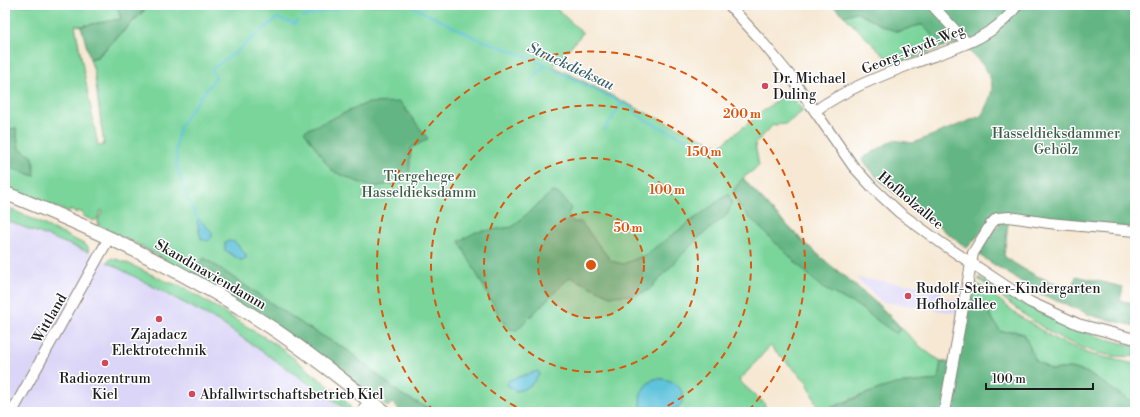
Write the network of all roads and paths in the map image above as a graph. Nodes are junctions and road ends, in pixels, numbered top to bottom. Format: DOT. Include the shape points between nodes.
graph roads {
  1 [pos="729,5"];
  2 [pos="932,5"];
  3 [pos="1017,5"];
  4 [pos="967,43"];
  5 [pos="815,111"];
  6 [pos="5,193"];
  7 [pos="1135,231"];
  8 [pos="109,238"];
  9 [pos="971,262"];
  10 [pos="1135,339"];
  11 [pos="369,401"];
  12 [pos="12,412"];
  13 [pos="362,412"];
  14 [pos="384,412"];
  15 [pos="944,412"];
  1 -- 5 [label="street, Hofholzallee" via="778,62"];
  2 -- 4 [label="street"];
  3 -- 4 [label="street, Georg-Feydt-Weg" via="998,25"];
  4 -- 5 [label="street, Georg-Feydt-Weg" via="856,87"];
  5 -- 9 [label="street, Hofholzallee" via="848,159 873,188 917,226"];
  6 -- 8 [label="main road, Skandinaviendamm"];
  7 -- 9 [label="street" via="1009,217 997,218 975,247"];
  8 -- 11 [label="main road, Skandinaviendamm" via="178,272 273,328"];
  8 -- 12 [label="street, Wittland"];
  9 -- 10 [label="street, Hofholzallee" via="1010,290 1048,311 1091,328"];
  9 -- 15 [label="street"];
  11 -- 13 [label="street"];
  11 -- 14 [label="main road, Skandinaviendamm"];
}
